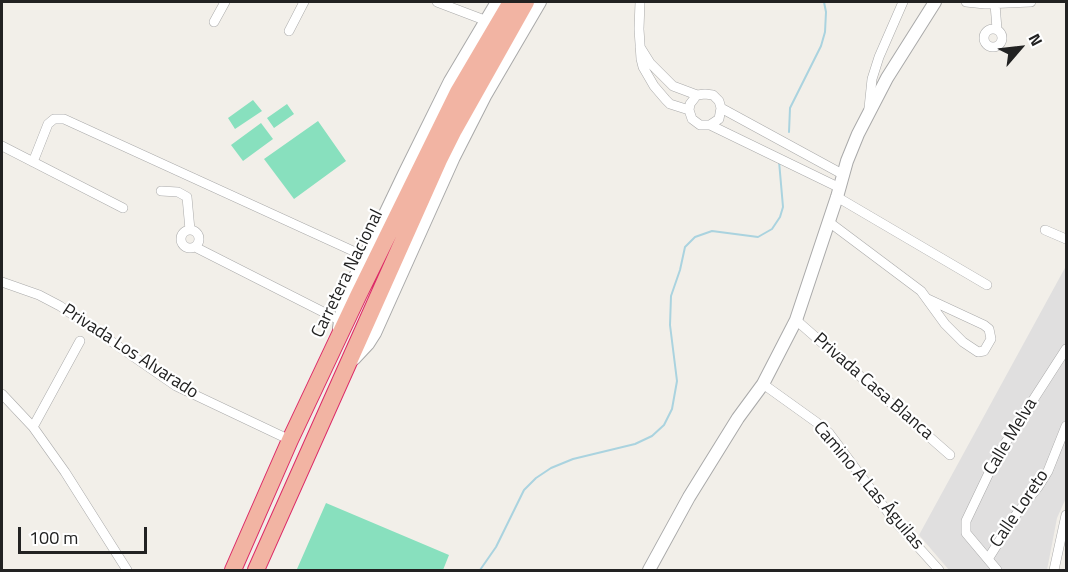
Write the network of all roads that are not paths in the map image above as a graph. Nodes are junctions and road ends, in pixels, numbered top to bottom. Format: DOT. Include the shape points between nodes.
graph roads {
  1 [pos="225,2"];
  2 [pos="304,2"];
  3 [pos="437,2"];
  4 [pos="497,2"];
  5 [pos="511,2"];
  6 [pos="526,2"];
  7 [pos="540,2"];
  8 [pos="640,2"];
  9 [pos="903,2"];
  10 [pos="935,2"];
  11 [pos="966,2"];
  12 [pos="1031,2"];
  13 [pos="995,4"];
  14 [pos="487,21"];
  15 [pos="214,22"];
  16 [pos="997,29"];
  17 [pos="289,31"];
  18 [pos="640,47"];
  19 [pos="697,95"];
  20 [pos="721,108"];
  21 [pos="689,110"];
  22 [pos="869,111"];
  23 [pos="710,125"];
  24 [pos="2,146"];
  25 [pos="33,162"];
  26 [pos="844,175"];
  27 [pos="161,191"];
  28 [pos="838,193"];
  29 [pos="123,208"];
  30 [pos="829,222"];
  31 [pos="1045,230"];
  32 [pos="396,238"];
  33 [pos="1066,239"];
  34 [pos="364,256"];
  35 [pos="2,282"];
  36 [pos="987,285"];
  37 [pos="928,299"];
  38 [pos="339,320"];
  39 [pos="796,320"];
  40 [pos="338,338"];
  41 [pos="81,340"];
  42 [pos="1066,349"];
  43 [pos="351,362"];
  44 [pos="763,384"];
  45 [pos="2,394"];
  46 [pos="33,428"];
  47 [pos="1066,428"];
  48 [pos="290,440"];
  49 [pos="950,455"];
  50 [pos="1066,515"];
  51 [pos="988,559"];
  52 [pos="127,570"];
  53 [pos="233,570"];
  54 [pos="256,570"];
  55 [pos="650,570"];
  56 [pos="939,570"];
  57 [pos="997,570"];
  58 [pos="1054,570"];
  1 -- 15 [label="street"];
  2 -- 17 [label="street"];
  3 -- 14 [label="street"];
  4 -- 14 [label="street"];
  5 -- 32 [label="highway, Carretera Nacional" via="458,92"];
  6 -- 32 [label="highway, Carretera Nacional"];
  7 -- 43 [label="street" via="454,157 375,333"];
  8 -- 18 [label="street"];
  9 -- 22 [label="street" via="872,79"];
  10 -- 22 [label="street"];
  11 -- 13 [label="street"];
  12 -- 13 [label="street"];
  13 -- 16 [label="street"];
  14 -- 34 [label="street" via="438,104"];
  18 -- 19 [label="street" via="663,78"];
  18 -- 21 [label="street" via="643,67 654,86 670,104"];
  19 -- 20 [label="street" via="713,95"];
  19 -- 21 [label="street"];
  20 -- 23 [label="street" via="719,119"];
  20 -- 26 [label="street"];
  21 -- 23 [label="street" via="700,125"];
  22 -- 26 [label="street"];
  23 -- 28 [label="street"];
  24 -- 25 [label="street"];
  25 -- 29 [label="street"];
  25 -- 34 [label="street" via="48,124 64,119"];
  26 -- 28 [label="street"];
  27 -- 38 [label="street" via="187,197 190,230 182,236 182,243 188,248 195,247"];
  28 -- 30 [label="street"];
  28 -- 36 [label="street"];
  30 -- 37 [label="street"];
  30 -- 39 [label="street"];
  31 -- 33 [label="street"];
  32 -- 40 [label="highway, Carretera Nacional"];
  32 -- 43 [label="highway, Carretera Nacional"];
  34 -- 38 [label="street"];
  35 -- 48 [label="street, Privada Los Alvarado" via="60,306 176,386"];
  37 -- 37 [label="street" via="955,334 978,352 984,351 991,339 989,329"];
  38 -- 40 [label="street"];
  39 -- 44 [label="street"];
  39 -- 49 [label="street, Privada Casa Blanca"];
  40 -- 48 [label="highway, Carretera Nacional"];
  41 -- 46 [label="street"];
  42 -- 51 [label="street, Calle Melva" via="997,456 969,512 965,529"];
  43 -- 54 [label="highway, Carretera Nacional"];
  44 -- 55 [label="street" via="695,487"];
  44 -- 56 [label="street, Camino A Las Águilas" via="829,434 893,519"];
  45 -- 46 [label="street"];
  46 -- 52 [label="street"];
  47 -- 51 [label="street, Calle Loreto" via="1048,471"];
  48 -- 53 [label="highway, Carretera Nacional"];
  50 -- 58 [label="street"];
  51 -- 57 [label="street"];
}
